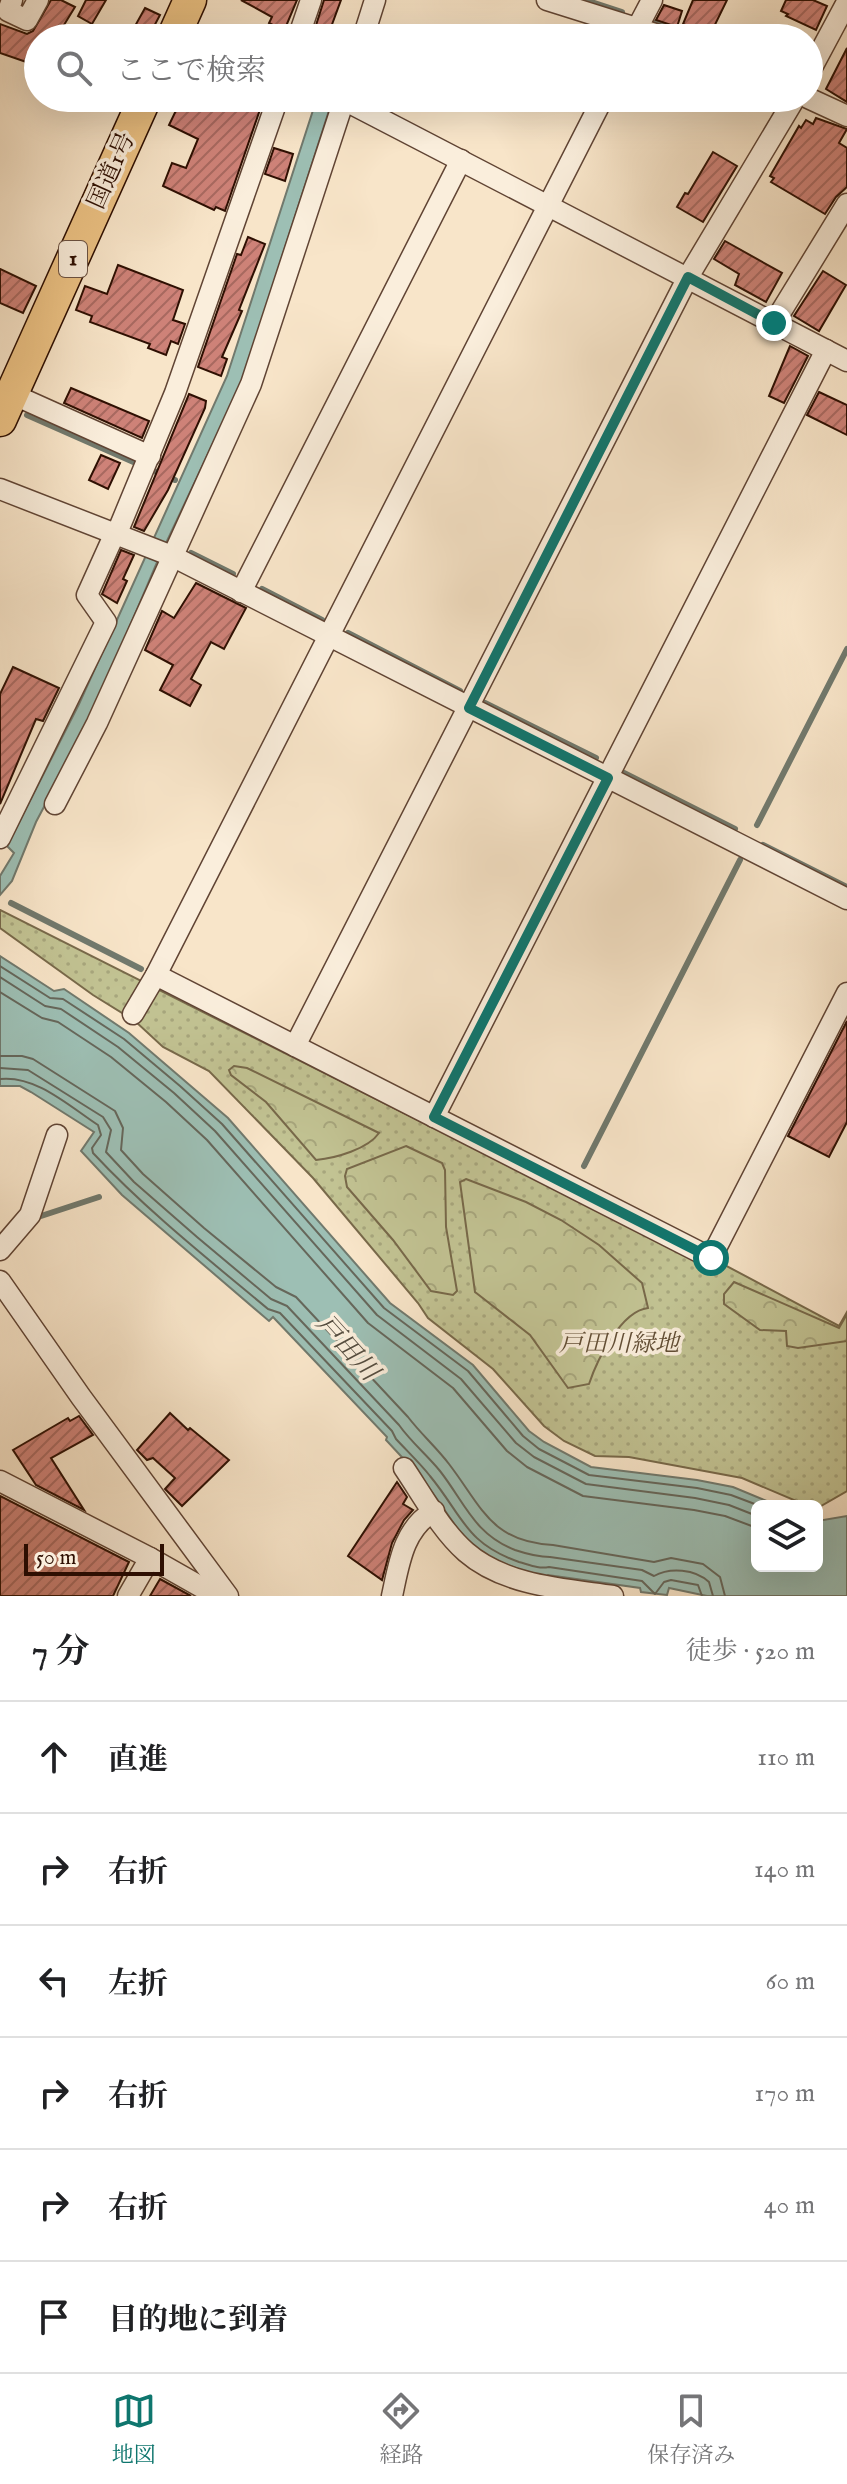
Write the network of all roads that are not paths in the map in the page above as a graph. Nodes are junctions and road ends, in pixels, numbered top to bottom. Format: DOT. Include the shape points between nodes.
graph roads {
  1 [pos="12,0"];
  2 [pos="38,0"];
  3 [pos="190,0"];
  4 [pos="311,0"];
  5 [pos="375,0"];
  6 [pos="547,0"];
  7 [pos="652,0"];
  8 [pos="847,2"];
  9 [pos="179,24"];
  10 [pos="303,24"];
  11 [pos="367,24"];
  12 [pos="611,24"];
  13 [pos="640,24"];
  14 [pos="823,47"];
  15 [pos="823,105"];
  16 [pos="139,112"];
  17 [pos="273,112"];
  18 [pos="340,112"];
  19 [pos="369,112"];
  20 [pos="596,112"];
  21 [pos="787,112"];
  22 [pos="847,116"];
  23 [pos="461,160"];
  24 [pos="847,204"];
  25 [pos="549,206"];
  26 [pos="688,277"];
  27 [pos="774,323"];
  28 [pos="826,350"];
  29 [pos="847,361"];
  30 [pos="6,407"];
  31 [pos="150,456"];
  32 [pos="0,489"];
  33 [pos="116,533"];
  34 [pos="168,555"];
  35 [pos="241,592"];
  36 [pos="328,636"];
  37 [pos="469,708"];
  38 [pos="608,778"];
  39 [pos="55,804"];
  40 [pos="0,838"];
  41 [pos="847,899"];
  42 [pos="156,975"];
  43 [pos="847,993"];
  44 [pos="133,1014"];
  45 [pos="295,1046"];
  46 [pos="434,1117"];
  47 [pos="57,1135"];
  48 [pos="0,1250"];
  49 [pos="0,1281"];
  50 [pos="404,1468"];
  51 [pos="0,1481"];
  52 [pos="434,1511"];
  53 [pos="150,1558"];
  54 [pos="128,1596"];
  55 [pos="217,1596"];
  56 [pos="228,1596"];
  57 [pos="392,1596"];
  58 [pos="613,1596"];
  1 -- 2 [label="street" via="8,11 27,20"];
  3 -- 9 [label="highway"];
  4 -- 10 [label="street"];
  5 -- 11 [label="street"];
  6 -- 12 [label="street"];
  7 -- 13 [label="street"];
  8 -- 14 [label="street"];
  15 -- 22 [label="street"];
  16 -- 30 [label="highway, 国道1号 / 1"];
  17 -- 31 [label="street"];
  18 -- 34 [label="street" via="251,384"];
  19 -- 23 [label="street"];
  20 -- 25 [label="street"];
  21 -- 26 [label="street"];
  23 -- 25 [label="street"];
  23 -- 35 [label="street"];
  24 -- 27 [label="street"];
  25 -- 26 [label="street"];
  25 -- 36 [label="street"];
  26 -- 27 [label="street"];
  26 -- 37 [label="street"];
  27 -- 28 [label="street"];
  28 -- 29 [label="street"];
  28 -- 38 [label="street"];
  30 -- 31 [label="street"];
  31 -- 33 [label="street"];
  32 -- 33 [label="street"];
  33 -- 34 [label="street"];
  33 -- 40 [label="street" via="87,595 106,622"];
  34 -- 35 [label="street"];
  34 -- 39 [label="street" via="97,723"];
  35 -- 36 [label="street"];
  36 -- 37 [label="street"];
  36 -- 42 [label="street"];
  37 -- 38 [label="street"];
  37 -- 45 [label="street"];
  38 -- 41 [label="street"];
  38 -- 46 [label="street"];
  42 -- 44 [label="street"];
  42 -- 45 [label="street"];
  43 -- 46 [label="street" via="711,1258"];
  45 -- 46 [label="street"];
  47 -- 48 [label="street" via="30,1215"];
  49 -- 56 [label="street"];
  50 -- 52 [label="street"];
  51 -- 53 [label="street"];
  52 -- 57 [label="street" via="419,1520 406,1542"];
  52 -- 58 [label="street" via="468,1554 492,1568 530,1582"];
  53 -- 54 [label="street"];
  53 -- 55 [label="street"];
}
